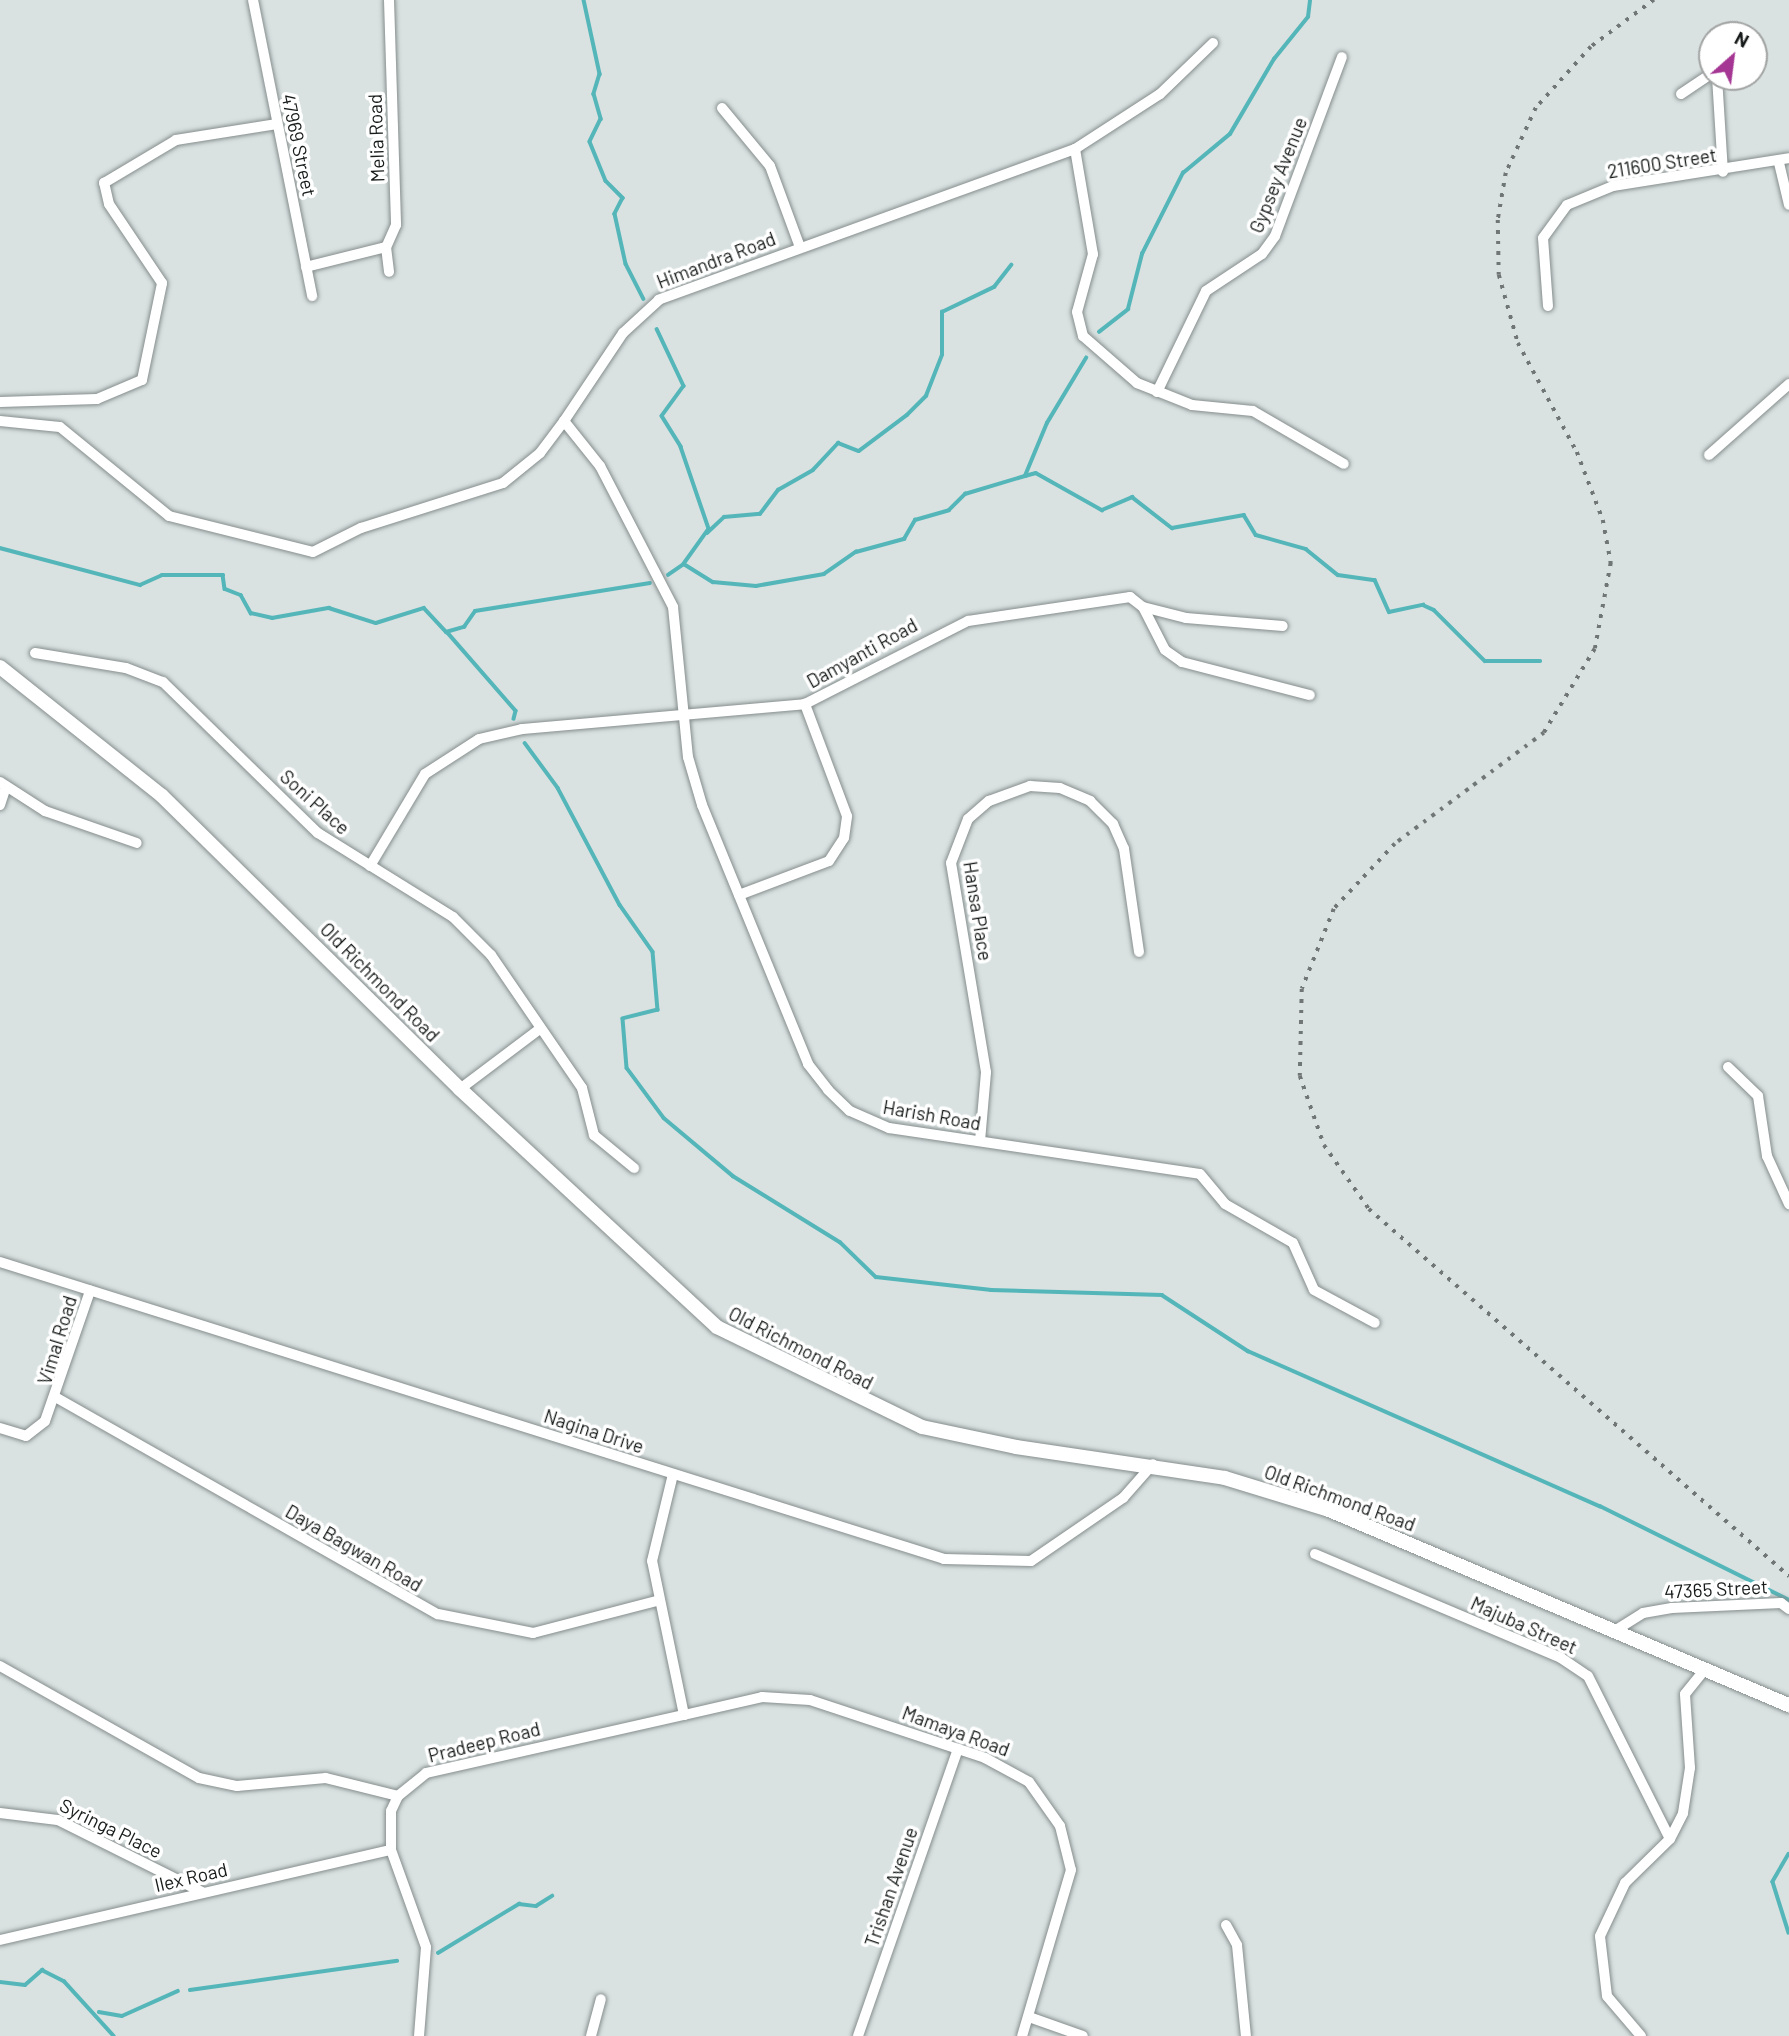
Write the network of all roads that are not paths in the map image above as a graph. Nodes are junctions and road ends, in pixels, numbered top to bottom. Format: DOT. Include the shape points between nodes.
graph roads {
  1 [pos="253,0"];
  2 [pos="389,0"];
  3 [pos="1213,43"];
  4 [pos="1342,57"];
  5 [pos="1698,82"];
  6 [pos="1720,91"];
  7 [pos="1681,94"];
  8 [pos="722,108"];
  9 [pos="277,124"];
  10 [pos="1075,149"];
  11 [pos="1784,161"];
  12 [pos="1723,172"];
  13 [pos="1789,205"];
  14 [pos="387,247"];
  15 [pos="800,247"];
  16 [pos="306,267"];
  17 [pos="389,272"];
  18 [pos="312,296"];
  19 [pos="1548,306"];
  20 [pos="1789,384"];
  21 [pos="1157,392"];
  22 [pos="0,402"];
  23 [pos="0,421"];
  24 [pos="564,421"];
  25 [pos="1709,455"];
  26 [pos="1344,464"];
  27 [pos="1143,607"];
  28 [pos="1283,626"];
  29 [pos="36,653"];
  30 [pos="0,667"];
  31 [pos="1310,695"];
  32 [pos="805,704"];
  33 [pos="684,718"];
  34 [pos="3,784"];
  35 [pos="0,805"];
  36 [pos="137,843"];
  37 [pos="370,866"];
  38 [pos="739,895"];
  39 [pos="1139,952"];
  40 [pos="541,1028"];
  41 [pos="1728,1067"];
  42 [pos="460,1089"];
  43 [pos="980,1142"];
  44 [pos="634,1168"];
  45 [pos="1789,1204"];
  46 [pos="0,1262"];
  47 [pos="90,1291"];
  48 [pos="1375,1323"];
  49 [pos="57,1398"];
  50 [pos="0,1428"];
  51 [pos="1153,1464"];
  52 [pos="673,1475"];
  53 [pos="1315,1554"];
  54 [pos="657,1601"];
  55 [pos="1785,1606"];
  56 [pos="1616,1630"];
  57 [pos="0,1666"];
  58 [pos="1705,1669"];
  59 [pos="1789,1705"];
  60 [pos="684,1715"];
  61 [pos="958,1749"];
  62 [pos="398,1796"];
  63 [pos="0,1813"];
  64 [pos="1670,1839"];
  65 [pos="391,1850"];
  66 [pos="202,1892"];
  67 [pos="1226,1925"];
  68 [pos="0,1940"];
  69 [pos="601,1999"];
  70 [pos="1029,2017"];
  71 [pos="419,2036"];
  72 [pos="591,2036"];
  73 [pos="858,2036"];
  74 [pos="1023,2036"];
  75 [pos="1083,2036"];
  76 [pos="1246,2036"];
  77 [pos="1641,2036"];
  1 -- 9 [label="street, 47969 Street"];
  2 -- 14 [label="street, Melia Road" via="396,225"];
  3 -- 10 [label="street, Himandra Road" via="1160,94"];
  4 -- 21 [label="street, Gypsey Avenue" via="1275,236 1262,254 1206,292"];
  5 -- 7 [label="street"];
  6 -- 12 [label="street"];
  8 -- 15 [label="street" via="770,166"];
  9 -- 16 [label="street, 47969 Street"];
  9 -- 22 [label="street" via="176,140 108,177 103,189 162,283 142,380 97,399"];
  10 -- 15 [label="street, Himandra Road"];
  10 -- 21 [label="street" via="1093,254 1078,328 1109,361"];
  11 -- 12 [label="street, 211600 Street"];
  11 -- 13 [label="street"];
  12 -- 19 [label="street, 211600 Street" via="1613,186 1559,210 1542,242"];
  14 -- 16 [label="street"];
  14 -- 17 [label="street, Melia Road"];
  15 -- 24 [label="street, Himandra Road" via="659,300 623,333"];
  16 -- 18 [label="street, 47969 Street"];
  20 -- 25 [label="street"];
  21 -- 26 [label="street" via="1192,405 1252,411"];
  23 -- 24 [label="street, Himandra Road" via="60,426 126,474 160,512 293,550 321,550 354,530 520,473"];
  24 -- 33 [label="street" via="600,466 673,607"];
  27 -- 28 [label="street, Damyanti Road"];
  27 -- 31 [label="street" via="1160,642 1182,662"];
  27 -- 32 [label="street, Damyanti Road" via="1121,596 953,625"];
  29 -- 37 [label="street, Soni Place" via="126,668 163,682 318,833"];
  30 -- 42 [label="street, Old Richmond Road" via="162,796"];
  32 -- 33 [label="street, Damyanti Road"];
  32 -- 38 [label="street" via="847,816 844,838 829,861"];
  33 -- 37 [label="street, Damyanti Road" via="522,729 458,748 415,787"];
  33 -- 38 [label="street, Harish Road" via="702,805"];
  34 -- 35 [label="street"];
  34 -- 36 [label="street" via="45,811"];
  37 -- 40 [label="street, Soni Place" via="438,904 474,935"];
  38 -- 43 [label="street, Harish Road" via="808,1064 839,1102 888,1128"];
  39 -- 43 [label="street, Hansa Place" via="1124,849 1112,824 1090,801 1060,788 1030,786 989,800 968,819 951,863 986,1072"];
  40 -- 42 [label="street"];
  40 -- 44 [label="street, Soni Place" via="582,1088 594,1135"];
  41 -- 45 [label="street" via="1758,1096 1767,1156"];
  42 -- 51 [label="street, Old Richmond Road" via="692,1308 751,1346 922,1427 1016,1447"];
  43 -- 48 [label="street, Harish Road" via="1208,1178 1225,1205 1293,1243 1314,1290"];
  46 -- 47 [label="street, Nagina Drive"];
  47 -- 49 [label="street, Vimal Road"];
  47 -- 52 [label="street, Nagina Drive"];
  49 -- 50 [label="street, Vimal Road" via="31,1435"];
  49 -- 54 [label="street, Daya Bagwan Road" via="438,1614 533,1633"];
  51 -- 52 [label="street, Nagina Drive" via="1124,1499 1050,1551 1019,1564 944,1559"];
  51 -- 56 [label="street, Old Richmond Road" via="1225,1478 1329,1510"];
  52 -- 54 [label="street" via="652,1548"];
  53 -- 64 [label="street, Majuba Street" via="1561,1658 1588,1676"];
  54 -- 60 [label="street"];
  55 -- 56 [label="street, 47365 Street" via="1658,1610"];
  56 -- 58 [label="street, Old Richmond Road"];
  57 -- 62 [label="street" via="199,1778 236,1786 326,1778"];
  58 -- 59 [label="street, Old Richmond Road"];
  58 -- 64 [label="street" via="1685,1694 1689,1783"];
  60 -- 61 [label="street, Mamaya Road" via="787,1696"];
  60 -- 62 [label="street, Pradeep Road" via="447,1766 426,1773"];
  61 -- 70 [label="street, Mamaya Road" via="1029,1782 1066,1842 1069,1886"];
  61 -- 73 [label="street, Trishan Avenue"];
  62 -- 65 [label="street" via="389,1823"];
  63 -- 66 [label="street, Syringa Place" via="58,1820"];
  64 -- 77 [label="street" via="1625,1883 1600,1936 1607,1996"];
  65 -- 66 [label="street, Ilex Road"];
  65 -- 71 [label="street" via="426,1947"];
  66 -- 68 [label="street, Ilex Road"];
  67 -- 76 [label="street" via="1237,1945"];
  69 -- 72 [label="street"];
  70 -- 74 [label="street, Mamaya Road"];
  70 -- 75 [label="street"];
}
